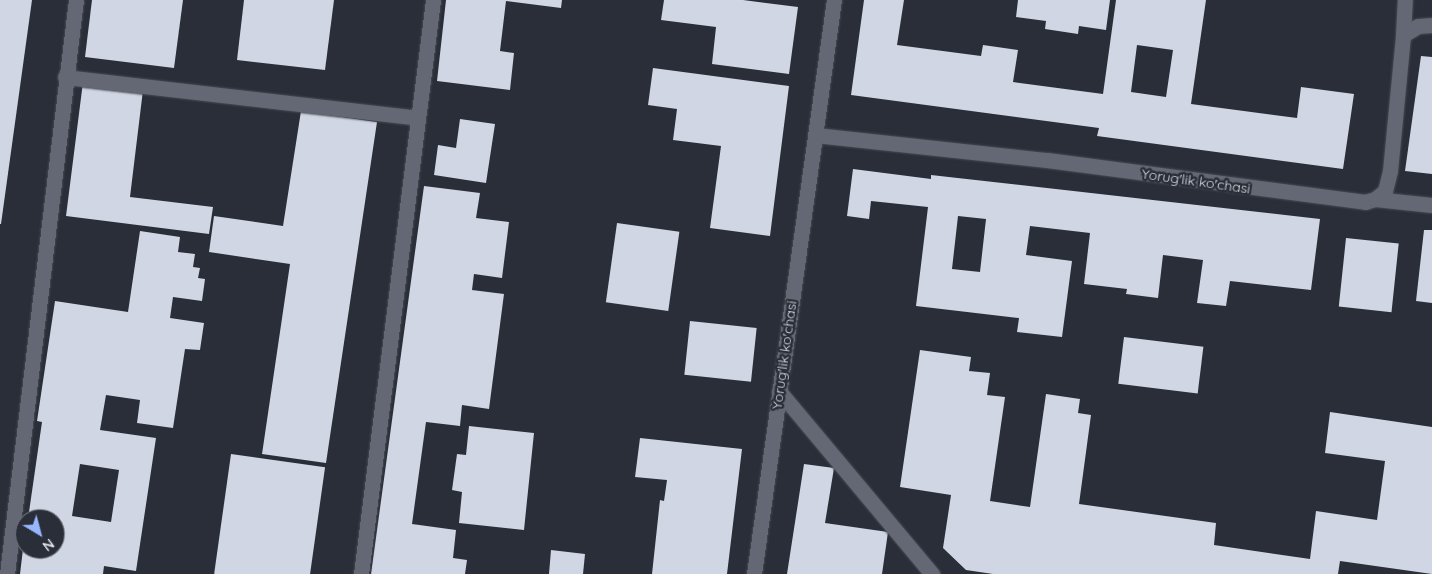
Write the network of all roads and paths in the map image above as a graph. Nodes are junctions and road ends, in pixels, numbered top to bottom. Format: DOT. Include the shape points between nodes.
graph roads {
  1 [pos="76,0"];
  2 [pos="434,0"];
  3 [pos="834,0"];
  4 [pos="1405,0"];
  5 [pos="1432,25"];
  6 [pos="1403,35"];
  7 [pos="65,77"];
  8 [pos="418,118"];
  9 [pos="816,135"];
  10 [pos="1375,200"];
  11 [pos="1432,206"];
  12 [pos="779,391"];
  13 [pos="7,574"];
  14 [pos="361,574"];
  15 [pos="754,574"];
  16 [pos="932,574"];
  1 -- 7 [label="street"];
  2 -- 8 [label="street"];
  3 -- 9 [label="street, Yorug'lik ko'chasi"];
  4 -- 6 [label="street"];
  5 -- 6 [label="street" via="1418,26"];
  6 -- 10 [label="street" via="1390,171 1385,191"];
  7 -- 8 [label="street"];
  7 -- 13 [label="street"];
  8 -- 14 [label="street"];
  9 -- 10 [label="street, Yorug'lik ko'chasi" via="1047,160 1346,201"];
  9 -- 12 [label="street, Yorug'lik ko'chasi"];
  10 -- 11 [label="street, Yorug'lik ko'chasi"];
  12 -- 15 [label="street, Yorug'lik ko'chasi"];
  12 -- 16 [label="street"];
}
